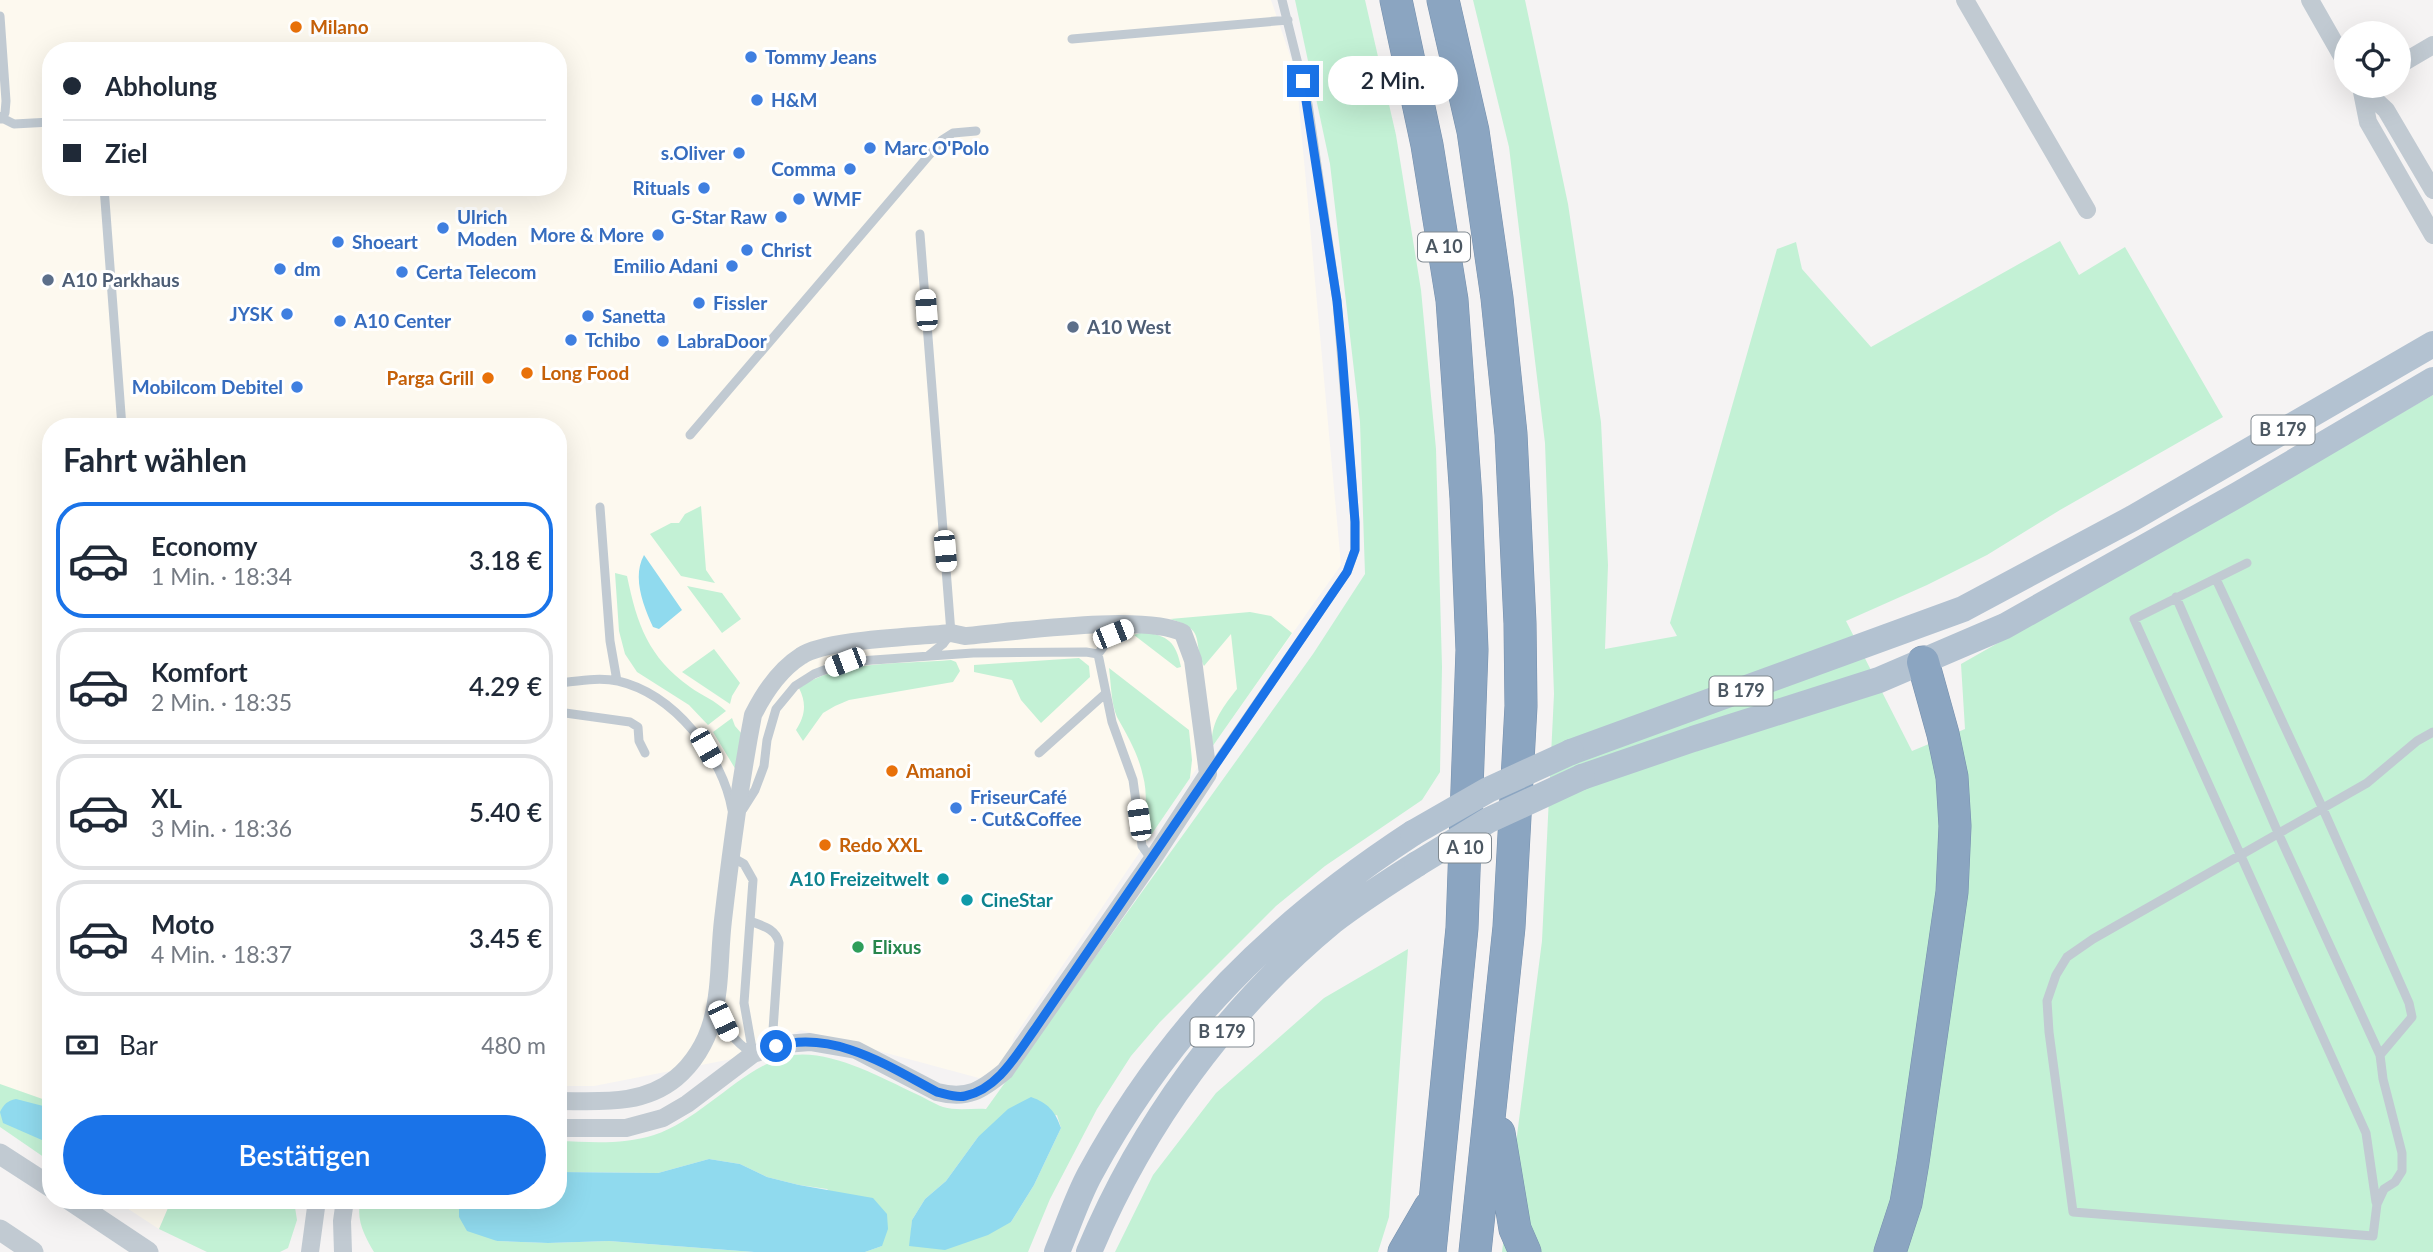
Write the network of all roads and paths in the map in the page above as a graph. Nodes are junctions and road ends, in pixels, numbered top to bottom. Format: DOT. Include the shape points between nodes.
graph roads {
  1 [pos="1282,0"];
  2 [pos="1396,0"];
  3 [pos="1443,0"];
  4 [pos="1965,0"];
  5 [pos="2310,0"];
  6 [pos="0,16"];
  7 [pos="1288,20"];
  8 [pos="1072,39"];
  9 [pos="2334,42"];
  10 [pos="2433,45"];
  11 [pos="2411,58"];
  12 [pos="2363,98"];
  13 [pos="2374,98"];
  14 [pos="1,118"];
  15 [pos="42,122"];
  16 [pos="976,131"];
  17 [pos="2433,190"];
  18 [pos="105,196"];
  19 [pos="2087,210"];
  20 [pos="920,234"];
  21 [pos="2433,235"];
  22 [pos="2433,344"];
  23 [pos="2433,380"];
  24 [pos="121,418"];
  25 [pos="690,435"];
  26 [pos="600,507"];
  27 [pos="2247,563"];
  28 [pos="2216,579"];
  29 [pos="2176,597"];
  30 [pos="1139,624"];
  31 [pos="1910,630"];
  32 [pos="951,633"];
  33 [pos="1097,654"];
  34 [pos="927,656"];
  35 [pos="1923,662"];
  36 [pos="617,681"];
  37 [pos="567,682"];
  38 [pos="1106,693"];
  39 [pos="567,713"];
  40 [pos="2433,732"];
  41 [pos="645,753"];
  42 [pos="1039,753"];
  43 [pos="1208,774"];
  44 [pos="2323,809"];
  45 [pos="734,822"];
  46 [pos="2279,835"];
  47 [pos="730,856"];
  48 [pos="2242,856"];
  49 [pos="1152,860"];
  50 [pos="750,921"];
  51 [pos="718,993"];
  52 [pos="776,1046"];
  53 [pos="753,1054"];
  54 [pos="2381,1055"];
  55 [pos="1492,1093"];
  56 [pos="567,1101"];
  57 [pos="567,1128"];
  58 [pos="0,1154"];
  59 [pos="42,1182"];
  60 [pos="1436,1197"];
  61 [pos="2377,1204"];
  62 [pos="84,1209"];
  63 [pos="316,1209"];
  64 [pos="344,1209"];
  65 [pos="0,1230"];
  66 [pos="25,1250"];
  67 [pos="148,1252"];
  68 [pos="310,1252"];
  69 [pos="343,1252"];
  70 [pos="1056,1252"];
  71 [pos="1089,1252"];
  72 [pos="1404,1252"];
  73 [pos="1430,1252"];
  74 [pos="1475,1252"];
  75 [pos="1525,1252"];
  76 [pos="1891,1252"];
  1 -- 7 [label="lane"];
  2 -- 60 [label="highway, A 10" via="1427,145 1452,300 1472,650 1461,928"];
  3 -- 55 [label="highway, A 10" via="1473,131 1497,298 1516,529 1521,706 1509,927"];
  4 -- 19 [label="street"];
  5 -- 9 [label="street"];
  6 -- 14 [label="lane" via="6,101"];
  7 -- 8 [label="lane"];
  7 -- 43 [label="lane" via="1308,104 1337,301 1355,550 1347,572"];
  10 -- 11 [label="street"];
  12 -- 21 [label="street" via="2368,122"];
  13 -- 17 [label="street" via="2386,110"];
  14 -- 15 [label="lane" via="14,124"];
  16 -- 25 [label="lane" via="953,133 942,140"];
  18 -- 24 [label="lane"];
  20 -- 32 [label="lane"];
  22 -- 31 [label="main road, B 179" via="2002,590"];
  23 -- 35 [label="main road, B 179" via="2005,626"];
  26 -- 36 [label="lane"];
  27 -- 28 [label="lane"];
  28 -- 29 [label="lane"];
  28 -- 44 [label="lane"];
  29 -- 46 [label="lane"];
  29 -- 48 [label="lane" via="2134,619"];
  30 -- 32 [label="street" via="965,636"];
  30 -- 33 [label="lane" via="1113,634"];
  30 -- 43 [label="street" via="1183,633 1194,660"];
  31 -- 35 [label="main road"];
  31 -- 70 [label="main road, B 179, bridge" via="1571,752 1488,790 1413,833 1327,892 1271,940 1174,1043 1089,1176"];
  32 -- 34 [label="lane"];
  32 -- 45 [label="street" via="839,644 802,655 783,671 753,715"];
  33 -- 34 [label="lane"];
  33 -- 38 [label="lane"];
  34 -- 45 [label="lane" via="845,662 795,686 776,709 764,766"];
  35 -- 71 [label="main road, B 179, bridge" via="1582,778 1489,820 1334,921 1234,1018 1178,1089 1141,1144"];
  35 -- 76 [label="highway" via="1952,777 1955,839 1913,1161"];
  36 -- 37 [label="lane"];
  36 -- 45 [label="lane" via="661,702 699,737 722,774"];
  38 -- 42 [label="lane"];
  38 -- 49 [label="lane" via="1133,780 1142,846"];
  39 -- 41 [label="lane" via="630,722 638,727"];
  40 -- 44 [label="lane" via="2367,783"];
  43 -- 49 [label="street"];
  44 -- 46 [label="lane"];
  44 -- 54 [label="lane" via="2409,1003 2412,1017"];
  45 -- 47 [label="street"];
  46 -- 48 [label="lane"];
  46 -- 54 [label="lane"];
  47 -- 50 [label="lane" via="744,863 753,880"];
  47 -- 51 [label="street"];
  48 -- 61 [label="lane" via="2366,1133"];
  48 -- 61 [label="lane" via="2093,939 2067,957 2056,975 2047,1001 2049,1032 2073,1212 2373,1236"];
  49 -- 52 [label="street" via="1005,1071 977,1091 964,1096 937,1092 856,1050 810,1042"];
  50 -- 52 [label="lane" via="771,930 779,943"];
  50 -- 53 [label="lane" via="744,1003"];
  51 -- 53 [label="lane" via="731,1037"];
  51 -- 56 [label="street" via="712,1023 696,1057 678,1077 632,1099"];
  52 -- 53 [label="street"];
  53 -- 57 [label="street" via="663,1118 626,1128"];
  54 -- 61 [label="lane" via="2402,1171"];
  55 -- 74 [label="highway, A 10"];
  55 -- 75 [label="highway" via="1515,1229"];
  58 -- 59 [label="street"];
  60 -- 72 [label="highway"];
  60 -- 73 [label="highway, A 10"];
  62 -- 67 [label="street"];
  63 -- 68 [label="street"];
  64 -- 69 [label="street"];
  65 -- 66 [label="street"];
}
